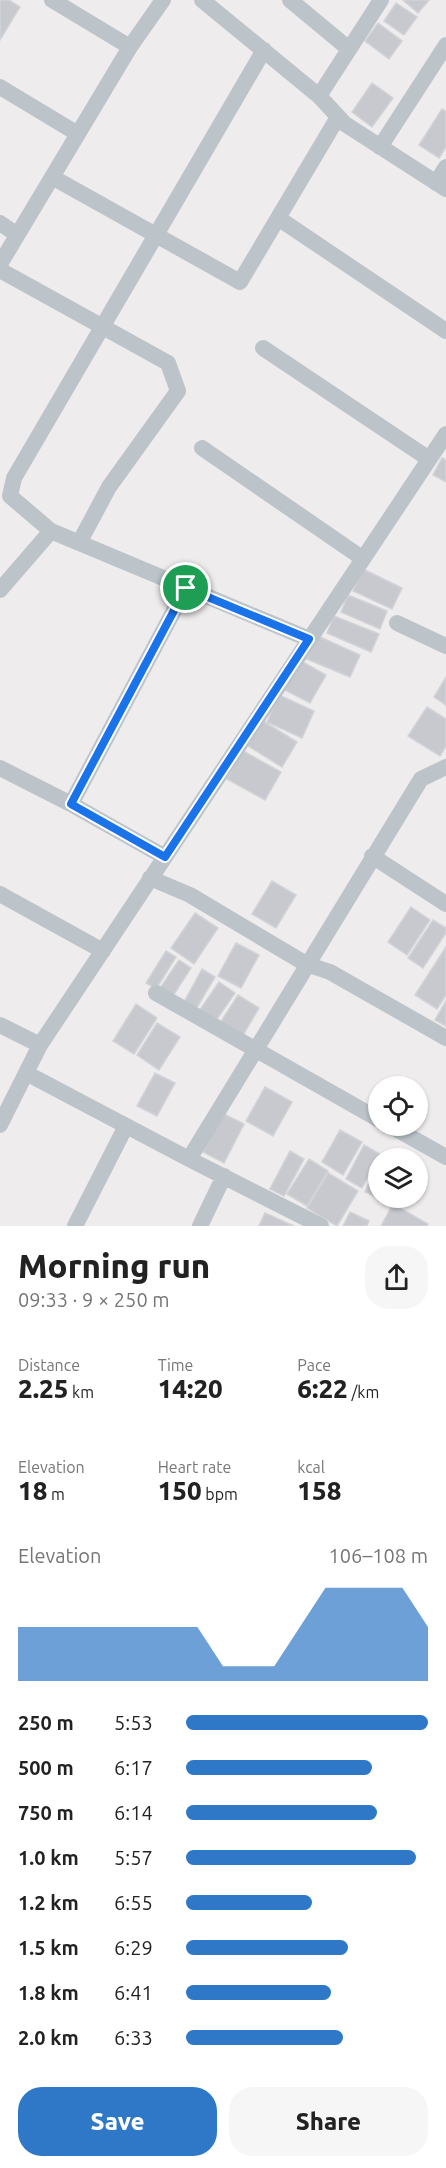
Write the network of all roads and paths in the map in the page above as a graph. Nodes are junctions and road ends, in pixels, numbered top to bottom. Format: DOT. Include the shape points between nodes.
graph roads {
  1 [pos="52,0"];
  2 [pos="163,0"];
  3 [pos="202,0"];
  4 [pos="290,0"];
  5 [pos="381,0"];
  6 [pos="446,45"];
  7 [pos="130,47"];
  8 [pos="349,49"];
  9 [pos="264,50"];
  10 [pos="0,87"];
  11 [pos="319,96"];
  12 [pos="338,117"];
  13 [pos="78,134"];
  14 [pos="380,147"];
  15 [pos="446,167"];
  16 [pos="52,177"];
  17 [pos="441,186"];
  18 [pos="278,218"];
  19 [pos="0,223"];
  20 [pos="16,234"];
  21 [pos="156,237"];
  22 [pos="0,264"];
  23 [pos="0,270"];
  24 [pos="103,328"];
  25 [pos="446,331"];
  26 [pos="263,348"];
  27 [pos="446,434"];
  28 [pos="202,448"];
  29 [pos="429,459"];
  30 [pos="5,493"];
  31 [pos="51,531"];
  32 [pos="79,543"];
  33 [pos="362,558"];
  34 [pos="186,588"];
  35 [pos="0,590"];
  36 [pos="397,623"];
  37 [pos="309,639"];
  38 [pos="446,646"];
  39 [pos="0,768"];
  40 [pos="445,769"];
  41 [pos="71,804"];
  42 [pos="372,856"];
  43 [pos="165,857"];
  44 [pos="150,878"];
  45 [pos="0,894"];
  46 [pos="446,904"];
  47 [pos="103,951"];
  48 [pos="306,964"];
  49 [pos="156,993"];
  50 [pos="0,1024"];
  51 [pos="446,1038"];
  52 [pos="40,1045"];
  53 [pos="255,1049"];
  54 [pos="27,1072"];
  55 [pos="368,1113"];
  56 [pos="0,1125"];
  57 [pos="126,1126"];
  58 [pos="409,1136"];
  59 [pos="446,1157"];
  60 [pos="189,1159"];
  61 [pos="224,1176"];
  62 [pos="75,1226"];
  63 [pos="200,1226"];
  64 [pos="321,1226"];
  1 -- 7 [label="street"];
  2 -- 7 [label="street"];
  3 -- 9 [label="street"];
  4 -- 8 [label="street"];
  5 -- 8 [label="street"];
  6 -- 14 [label="street"];
  7 -- 13 [label="street"];
  8 -- 11 [label="street"];
  9 -- 11 [label="street"];
  9 -- 21 [label="street"];
  10 -- 13 [label="street"];
  11 -- 12 [label="street"];
  12 -- 14 [label="street"];
  12 -- 18 [label="street"];
  13 -- 16 [label="street"];
  14 -- 17 [label="street"];
  15 -- 17 [label="street"];
  16 -- 20 [label="street"];
  16 -- 21 [label="street"];
  18 -- 21 [label="street" via="240,282"];
  18 -- 25 [label="street"];
  19 -- 20 [label="street"];
  20 -- 22 [label="street"];
  21 -- 24 [label="street"];
  23 -- 24 [label="street"];
  24 -- 30 [label="street"];
  24 -- 32 [label="street" via="168,363 178,391 110,487"];
  26 -- 29 [label="street"];
  27 -- 29 [label="street"];
  28 -- 33 [label="street"];
  29 -- 33 [label="street"];
  30 -- 31 [label="street"];
  31 -- 32 [label="street"];
  31 -- 35 [label="street"];
  32 -- 34 [label="street"];
  33 -- 37 [label="street"];
  34 -- 37 [label="street"];
  34 -- 41 [label="street"];
  36 -- 38 [label="street"];
  37 -- 43 [label="street"];
  39 -- 41 [label="street"];
  40 -- 42 [label="street" via="421,779"];
  41 -- 43 [label="street"];
  42 -- 46 [label="street"];
  42 -- 48 [label="street"];
  43 -- 44 [label="street"];
  44 -- 47 [label="street"];
  44 -- 48 [label="street" via="190,895"];
  45 -- 47 [label="street"];
  47 -- 52 [label="street"];
  48 -- 51 [label="street" via="330,972"];
  48 -- 53 [label="street"];
  49 -- 53 [label="street"];
  50 -- 52 [label="street"];
  52 -- 54 [label="street"];
  53 -- 55 [label="street"];
  53 -- 60 [label="street"];
  54 -- 56 [label="street"];
  54 -- 57 [label="street"];
  57 -- 60 [label="street"];
  57 -- 62 [label="street"];
  58 -- 59 [label="street"];
  60 -- 61 [label="street"];
  61 -- 63 [label="street"];
  61 -- 64 [label="street"];
}
